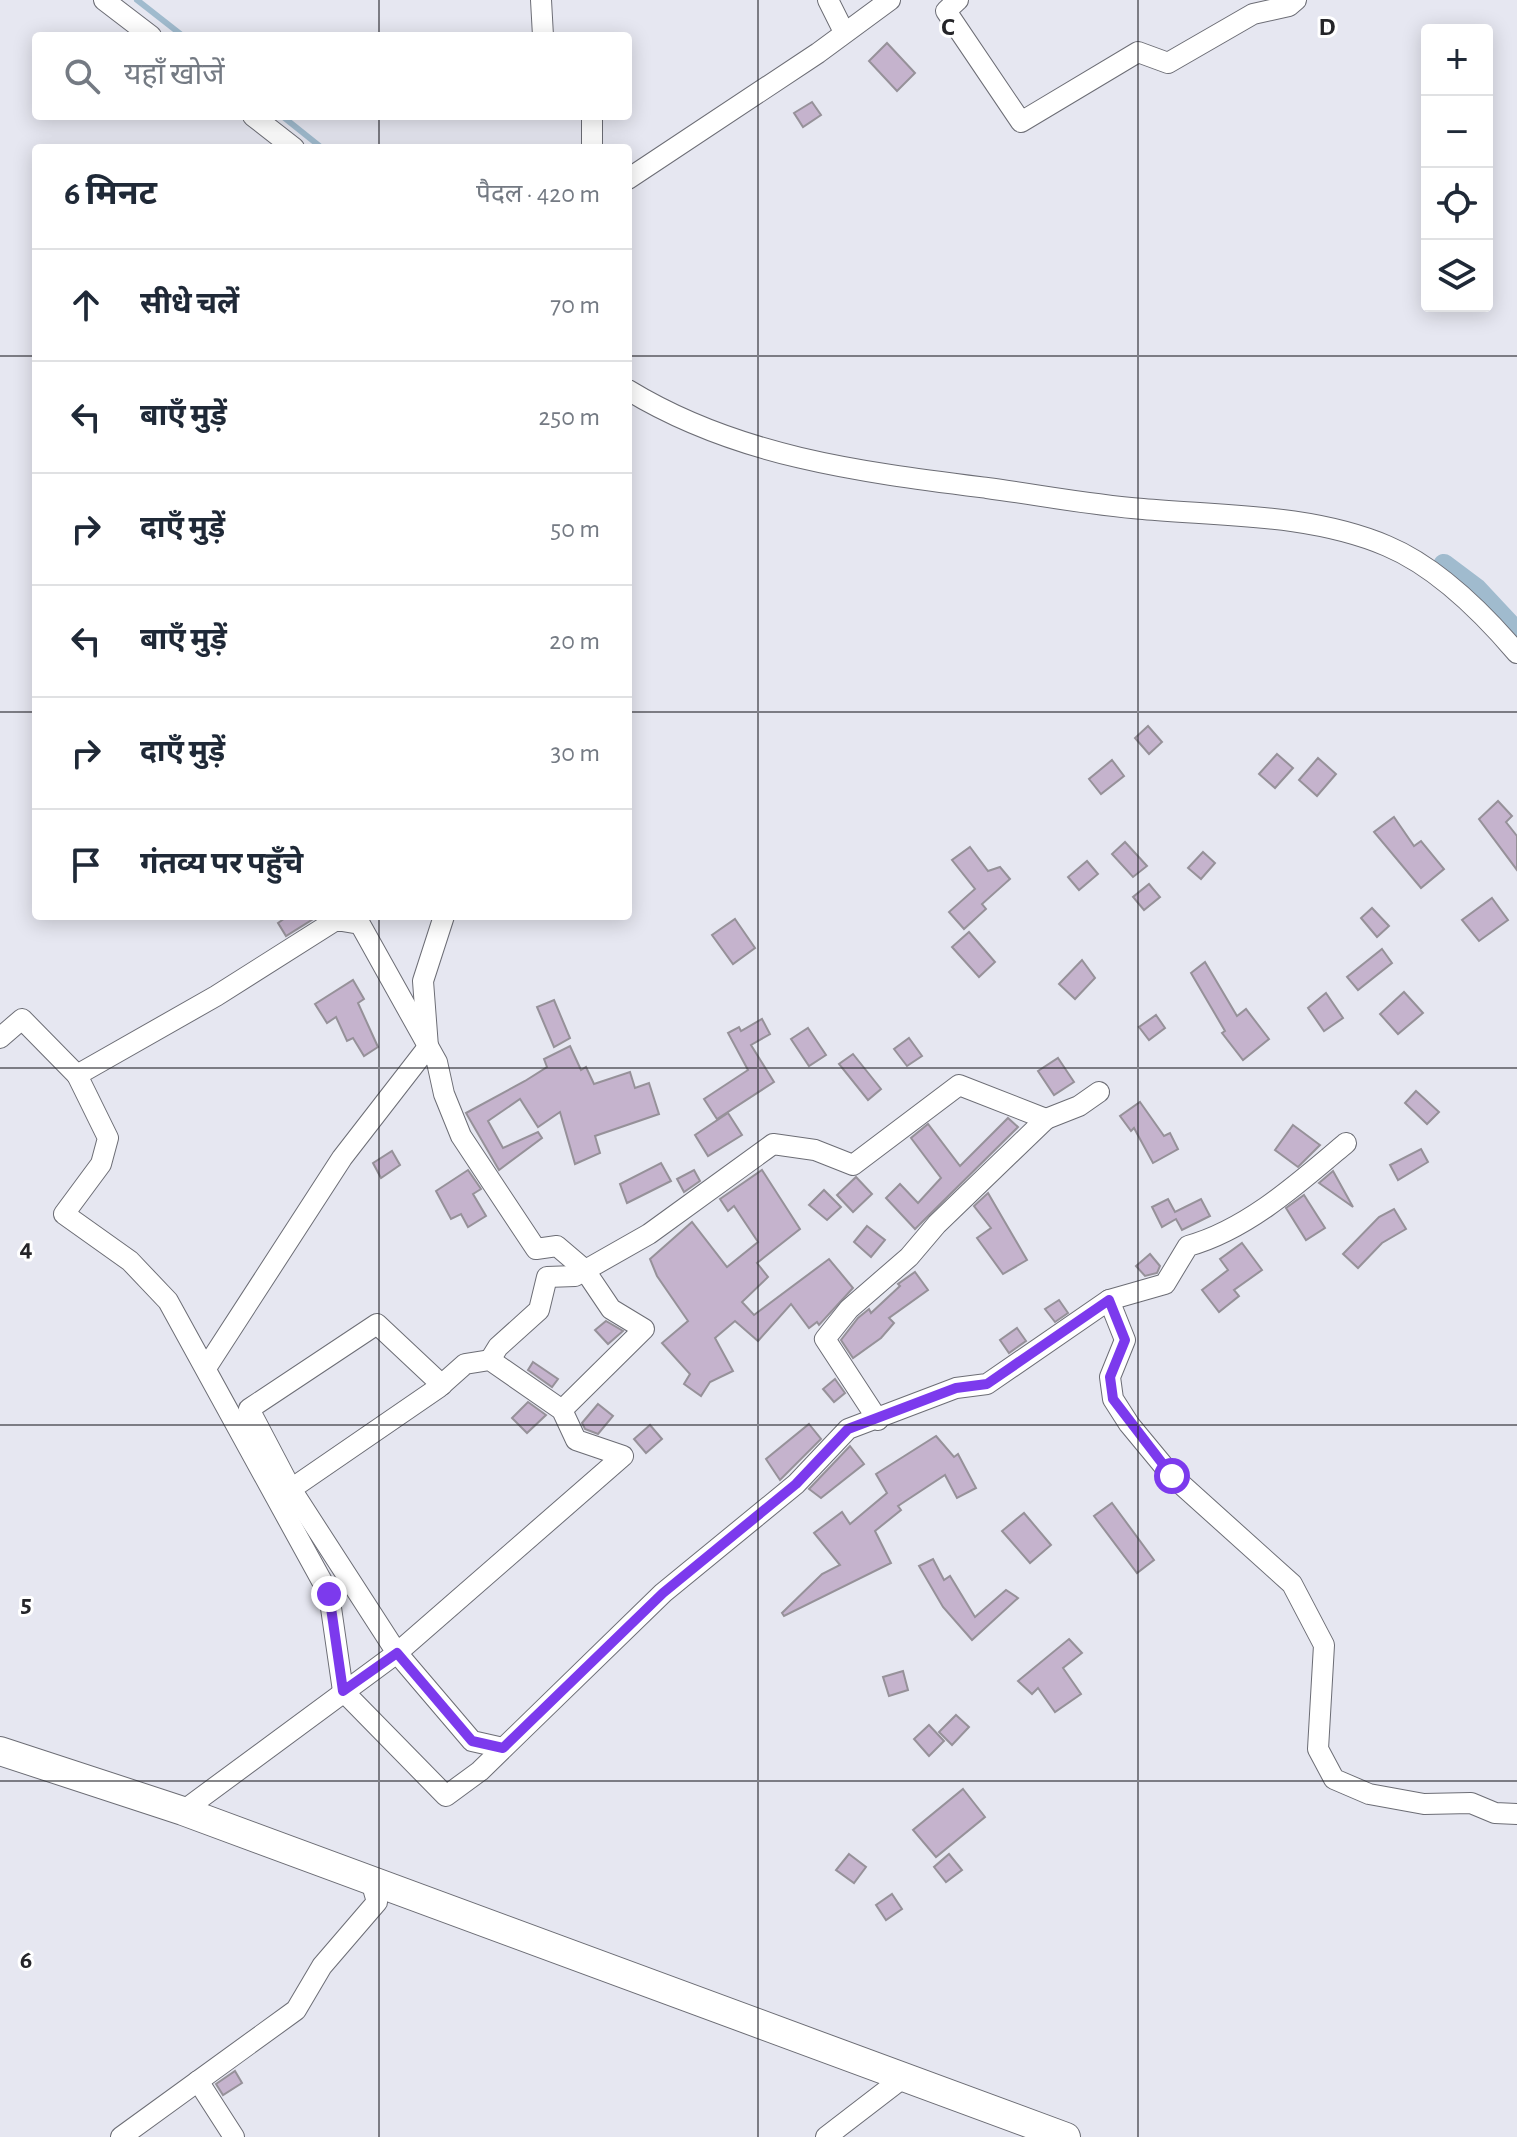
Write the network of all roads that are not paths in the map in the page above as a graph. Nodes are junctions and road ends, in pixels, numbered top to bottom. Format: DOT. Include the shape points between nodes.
graph roads {
  1 [pos="104,0"];
  2 [pos="541,0"];
  3 [pos="828,0"];
  4 [pos="890,0"];
  5 [pos="958,0"];
  6 [pos="1296,0"];
  7 [pos="146,32"];
  8 [pos="543,32"];
  9 [pos="844,32"];
  10 [pos="258,120"];
  11 [pos="592,120"];
  12 [pos="289,144"];
  13 [pos="592,144"];
  14 [pos="632,176"];
  15 [pos="632,392"];
  16 [pos="1517,653"];
  17 [pos="443,920"];
  18 [pos="0,1038"];
  19 [pos="428,1047"];
  20 [pos="77,1075"];
  21 [pos="1099,1092"];
  22 [pos="1046,1119"];
  23 [pos="1346,1143"];
  24 [pos="584,1269"];
  25 [pos="1109,1300"];
  26 [pos="490,1360"];
  27 [pos="206,1368"];
  28 [pos="442,1385"];
  29 [pos="562,1410"];
  30 [pos="878,1420"];
  31 [pos="291,1489"];
  32 [pos="397,1653"];
  33 [pos="343,1691"];
  34 [pos="503,1748"];
  35 [pos="0,1751"];
  36 [pos="183,1811"];
  37 [pos="1517,1814"];
  38 [pos="371,1881"];
  39 [pos="904,2077"];
  40 [pos="198,2081"];
  41 [pos="121,2137"];
  42 [pos="234,2137"];
  43 [pos="826,2137"];
  44 [pos="1066,2137"];
  1 -- 7 [label="street"];
  2 -- 8 [label="street"];
  3 -- 9 [label="street"];
  4 -- 9 [label="street"];
  5 -- 6 [label="street" via="946,11 1021,122 1138,52 1168,63 1253,14"];
  9 -- 14 [label="street"];
  10 -- 12 [label="street"];
  11 -- 13 [label="street"];
  15 -- 16 [label="street" via="701,429 794,458 1120,507 1320,525 1357,534 1416,561 1451,587"];
  17 -- 19 [label="street" via="423,981"];
  18 -- 20 [label="street" via="22,1019"];
  19 -- 20 [label="street" via="360,924 336,920"];
  19 -- 24 [label="street" via="461,1136 536,1249 557,1246"];
  19 -- 27 [label="street" via="342,1158"];
  20 -- 27 [label="street" via="108,1138 101,1164 64,1214 130,1261 168,1301"];
  21 -- 22 [label="street"];
  22 -- 24 [label="street" via="959,1085 853,1165 815,1150 773,1144 649,1234"];
  22 -- 30 [label="street" via="909,1257 849,1309 825,1339"];
  23 -- 25 [label="street" via="1292,1189 1210,1240 1188,1246 1165,1284"];
  24 -- 26 [label="street" via="575,1276 547,1277 539,1310"];
  24 -- 29 [label="street" via="611,1309 644,1329"];
  25 -- 30 [label="street" via="987,1384 956,1388"];
  25 -- 37 [label="street" via="1125,1340 1110,1377 1113,1399 1172,1476 1292,1584 1324,1645 1318,1749 1334,1779 1369,1794 1424,1804 1471,1803 1495,1813"];
  26 -- 28 [label="street" via="465,1364"];
  26 -- 29 [label="street"];
  27 -- 33 [label="street" via="329,1594"];
  28 -- 31 [label="street"];
  28 -- 31 [label="street" via="377,1324 249,1409"];
  29 -- 32 [label="street" via="576,1440 623,1456"];
  30 -- 34 [label="street" via="848,1429 796,1484 663,1593"];
  31 -- 32 [label="street"];
  32 -- 33 [label="street"];
  32 -- 34 [label="street" via="472,1741"];
  33 -- 34 [label="street" via="446,1796"];
  33 -- 36 [label="street"];
  35 -- 36 [label="street"];
  36 -- 38 [label="street"];
  38 -- 39 [label="street"];
  38 -- 40 [label="street" via="377,1902 322,1966 296,2010"];
  39 -- 43 [label="street"];
  39 -- 44 [label="street"];
  40 -- 41 [label="street"];
  40 -- 42 [label="street"];
}
